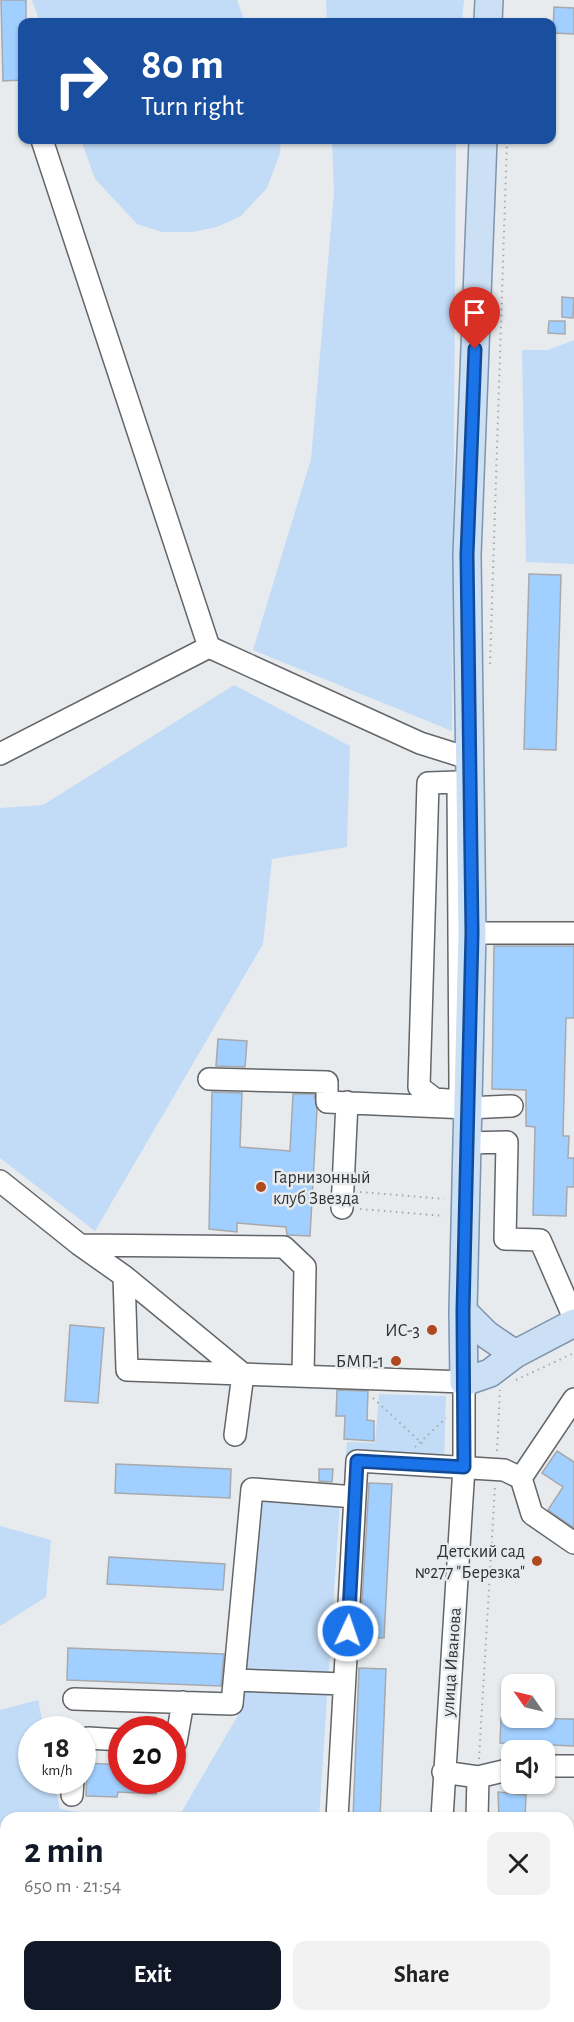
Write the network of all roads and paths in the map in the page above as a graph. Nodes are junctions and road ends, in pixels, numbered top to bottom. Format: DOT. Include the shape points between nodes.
graph roads {
  1 [pos="489,0"];
  2 [pos="488,18"];
  3 [pos="43,144"];
  4 [pos="483,144"];
  5 [pos="507,144"];
  6 [pos="209,647"];
  7 [pos="490,664"];
  8 [pos="0,754"];
  9 [pos="471,759"];
  10 [pos="472,933"];
  11 [pos="574,933"];
  12 [pos="209,1079"];
  13 [pos="435,1099"];
  14 [pos="347,1102"];
  15 [pos="513,1106"];
  16 [pos="468,1108"];
  17 [pos="467,1143"];
  18 [pos="0,1181"];
  19 [pos="343,1199"];
  20 [pos="447,1199"];
  21 [pos="446,1216"];
  22 [pos="80,1245"];
  23 [pos="124,1276"];
  24 [pos="463,1311"];
  25 [pos="574,1318"];
  26 [pos="574,1323"];
  27 [pos="515,1353"];
  28 [pos="574,1353"];
  29 [pos="243,1374"];
  30 [pos="303,1376"];
  31 [pos="464,1382"];
  32 [pos="508,1384"];
  33 [pos="500,1388"];
  34 [pos="368,1393"];
  35 [pos="574,1399"];
  36 [pos="452,1412"];
  37 [pos="235,1435"];
  38 [pos="420,1442"];
  39 [pos="399,1464"];
  40 [pos="456,1466"];
  41 [pos="496,1469"];
  42 [pos="521,1478"];
  43 [pos="355,1497"];
  44 [pos="574,1543"];
  45 [pos="235,1680"];
  46 [pos="344,1684"];
  47 [pos="74,1699"];
  48 [pos="183,1702"];
  49 [pos="181,1716"];
  50 [pos="555,1766"];
  51 [pos="574,1766"];
  52 [pos="443,1772"];
  53 [pos="501,1772"];
  54 [pos="478,1777"];
  55 [pos="337,1812"];
  56 [pos="442,1812"];
  57 [pos="477,1812"];
  1 -- 2 [label="main road"];
  3 -- 6 [label="street"];
  4 -- 9 [label="main road, улица Иванова" via="467,555"];
  5 -- 7 [label="path"];
  6 -- 8 [label="street"];
  6 -- 9 [label="street" via="420,743"];
  9 -- 10 [label="main road, улица Иванова"];
  10 -- 11 [label="street"];
  10 -- 16 [label="main road, улица Иванова"];
  12 -- 14 [label="street" via="327,1082 327,1102"];
  13 -- 13 [label="street" via="419,1087 428,783 458,782 460,1101"];
  14 -- 16 [label="street"];
  14 -- 19 [label="street"];
  15 -- 16 [label="street"];
  16 -- 17 [label="main road, улица Иванова"];
  17 -- 24 [label="main road, улица Иванова"];
  17 -- 25 [label="street" via="507,1142 505,1239 540,1240"];
  18 -- 22 [label="street"];
  19 -- 20 [label="path"];
  19 -- 21 [label="path"];
  22 -- 23 [label="street"];
  22 -- 30 [label="street" via="284,1247 305,1266"];
  23 -- 29 [label="street"];
  23 -- 29 [label="street" via="127,1370"];
  24 -- 27 [label="main road" via="487,1335"];
  24 -- 31 [label="main road, улица Иванова"];
  26 -- 27 [label="main road"];
  27 -- 31 [label="main road" via="490,1373"];
  28 -- 32 [label="path"];
  29 -- 30 [label="street"];
  29 -- 37 [label="street"];
  30 -- 31 [label="street"];
  31 -- 40 [label="street, улица Иванова"];
  33 -- 41 [label="path"];
  34 -- 38 [label="path"];
  35 -- 42 [label="street"];
  36 -- 38 [label="path"];
  38 -- 39 [label="path"];
  38 -- 40 [label="path"];
  39 -- 40 [label="street"];
  39 -- 43 [label="street" via="357,1461"];
  40 -- 41 [label="street"];
  40 -- 52 [label="street, улица Иванова"];
  41 -- 42 [label="street"];
  41 -- 54 [label="path"];
  42 -- 44 [label="street" via="532,1514"];
  43 -- 45 [label="street" via="252,1489"];
  43 -- 46 [label="street"];
  45 -- 46 [label="street"];
  45 -- 48 [label="street" via="232,1704"];
  46 -- 55 [label="street"];
  47 -- 48 [label="street"];
  48 -- 49 [label="street"];
  50 -- 51 [label="street"];
  52 -- 54 [label="street"];
  52 -- 56 [label="street, улица Иванова"];
  53 -- 54 [label="street"];
  54 -- 57 [label="street"];
}
